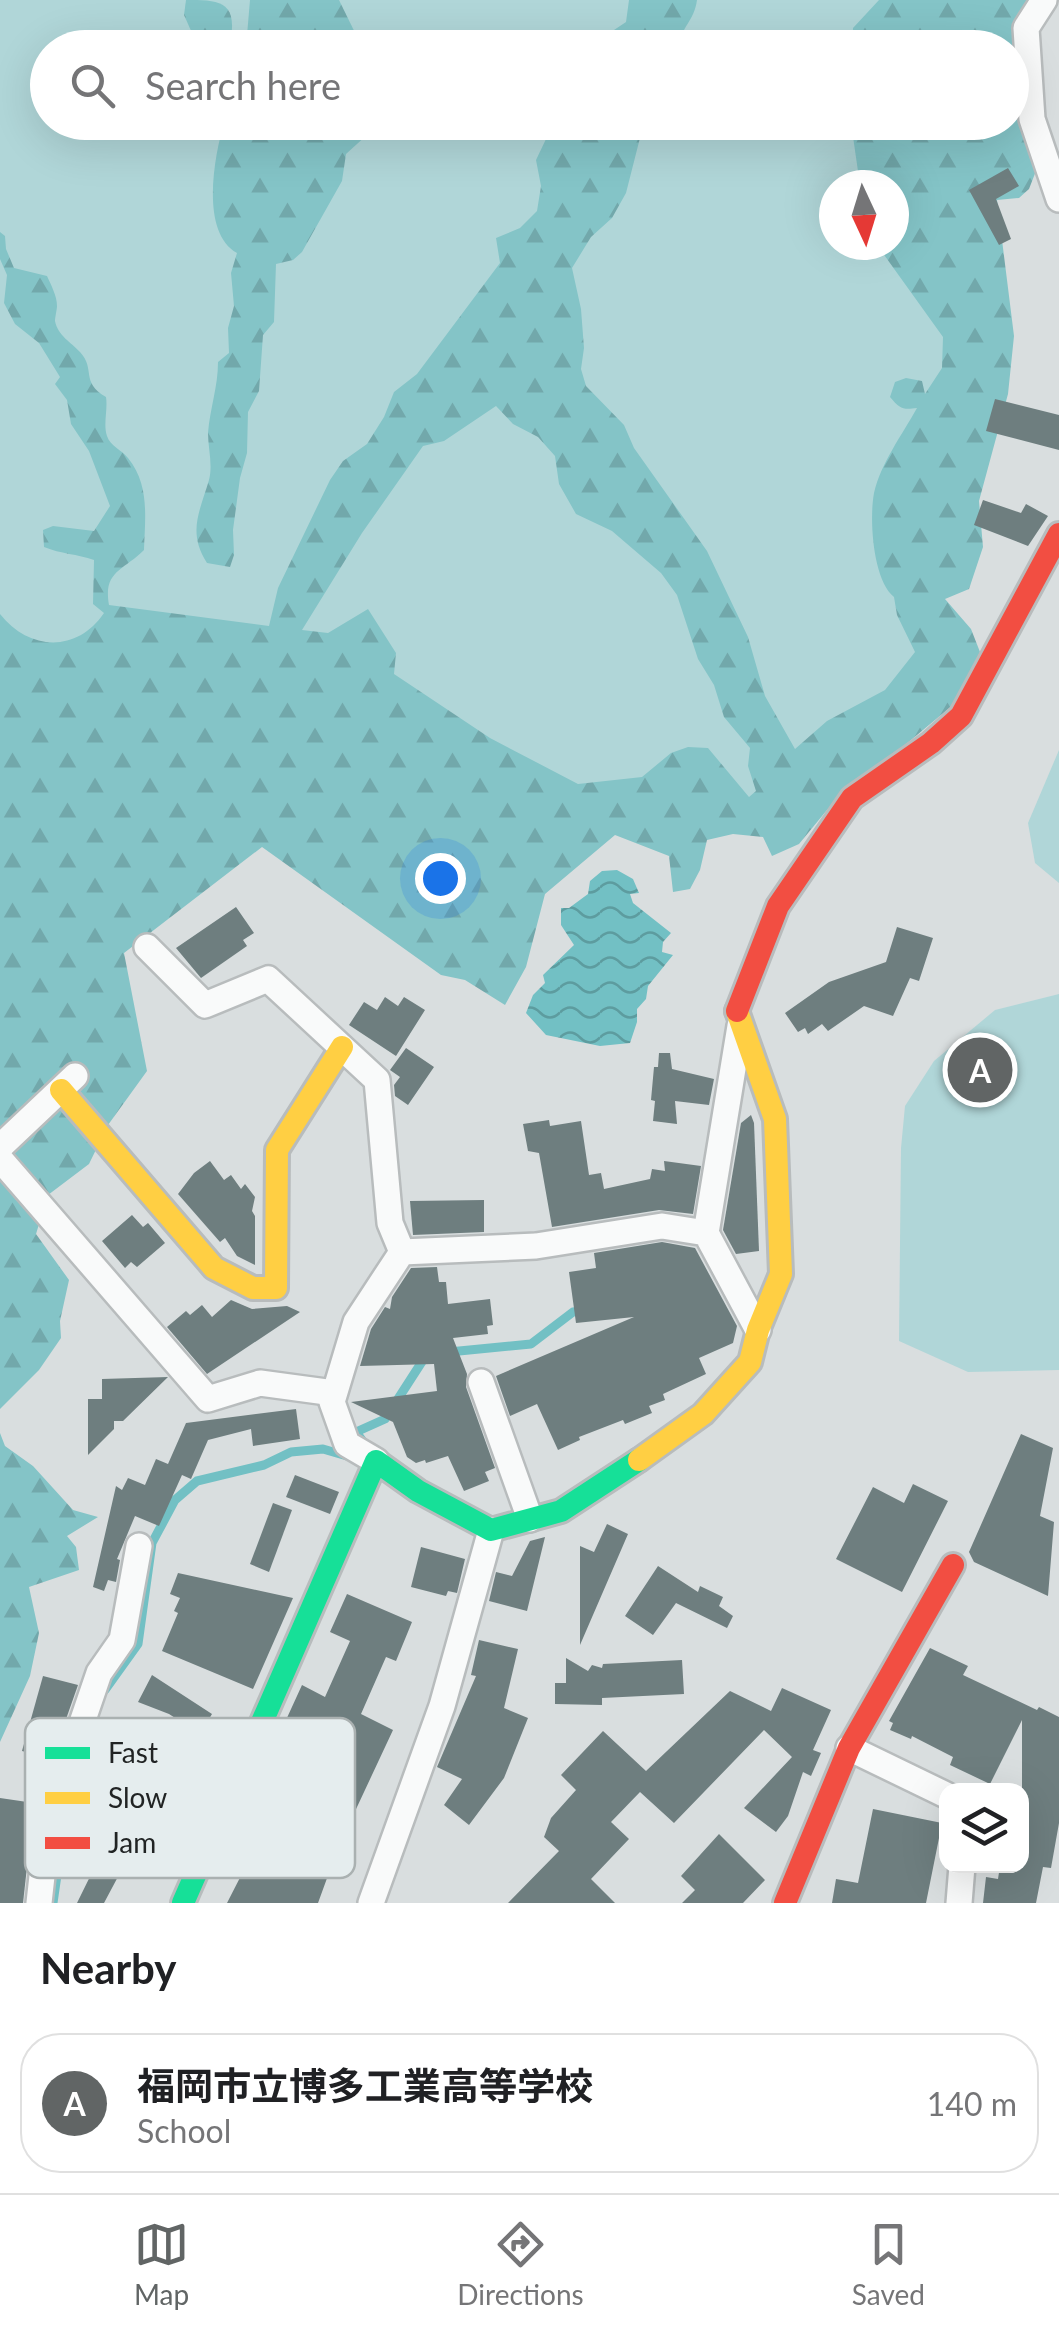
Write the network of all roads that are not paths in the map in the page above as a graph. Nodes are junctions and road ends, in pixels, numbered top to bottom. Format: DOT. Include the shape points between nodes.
graph roads {
  1 [pos="1044,0"];
  2 [pos="1026,30"];
  3 [pos="1029,74"];
  4 [pos="1059,199"];
  5 [pos="1059,534"];
  6 [pos="148,947"];
  7 [pos="740,1026"];
  8 [pos="342,1047"];
  9 [pos="68,1083"];
  10 [pos="0,1147"];
  11 [pos="0,1159"];
  12 [pos="708,1236"];
  13 [pos="402,1252"];
  14 [pos="758,1330"];
  15 [pos="481,1382"];
  16 [pos="334,1393"];
  17 [pos="376,1460"];
  18 [pos="530,1519"];
  19 [pos="491,1530"];
  20 [pos="139,1546"];
  21 [pos="953,1564"];
  22 [pos="84,1718"];
  23 [pos="264,1718"];
  24 [pos="849,1748"];
  25 [pos="939,1792"];
  26 [pos="961,1873"];
  27 [pos="42,1878"];
  28 [pos="194,1878"];
  29 [pos="39,1903"];
  30 [pos="183,1903"];
  31 [pos="371,1903"];
  32 [pos="785,1903"];
  33 [pos="959,1903"];
  1 -- 2 [label="street"];
  3 -- 4 [label="street" via="1032,119"];
  5 -- 7 [label="street" via="961,716 852,798 778,906 736,1013"];
  6 -- 8 [label="street" via="206,1005 268,979"];
  7 -- 12 [label="street"];
  7 -- 14 [label="street" via="775,1119 781,1274"];
  8 -- 9 [label="street" via="277,1150 276,1288 253,1288 214,1268"];
  8 -- 13 [label="street" via="378,1080 390,1223"];
  9 -- 10 [label="street"];
  11 -- 16 [label="street" via="208,1399 260,1383"];
  12 -- 13 [label="street" via="662,1226 536,1246"];
  12 -- 14 [label="street"];
  13 -- 16 [label="street" via="356,1322"];
  14 -- 18 [label="street" via="750,1362 703,1414 561,1511"];
  15 -- 18 [label="street"];
  16 -- 17 [label="street" via="347,1444"];
  17 -- 19 [label="street"];
  17 -- 23 [label="street"];
  18 -- 19 [label="street"];
  19 -- 31 [label="street" via="442,1706"];
  20 -- 22 [label="street" via="122,1640 99,1673"];
  21 -- 24 [label="street"];
  24 -- 25 [label="street"];
  24 -- 32 [label="street"];
  26 -- 33 [label="street"];
  27 -- 29 [label="street"];
  28 -- 30 [label="street"];
}
